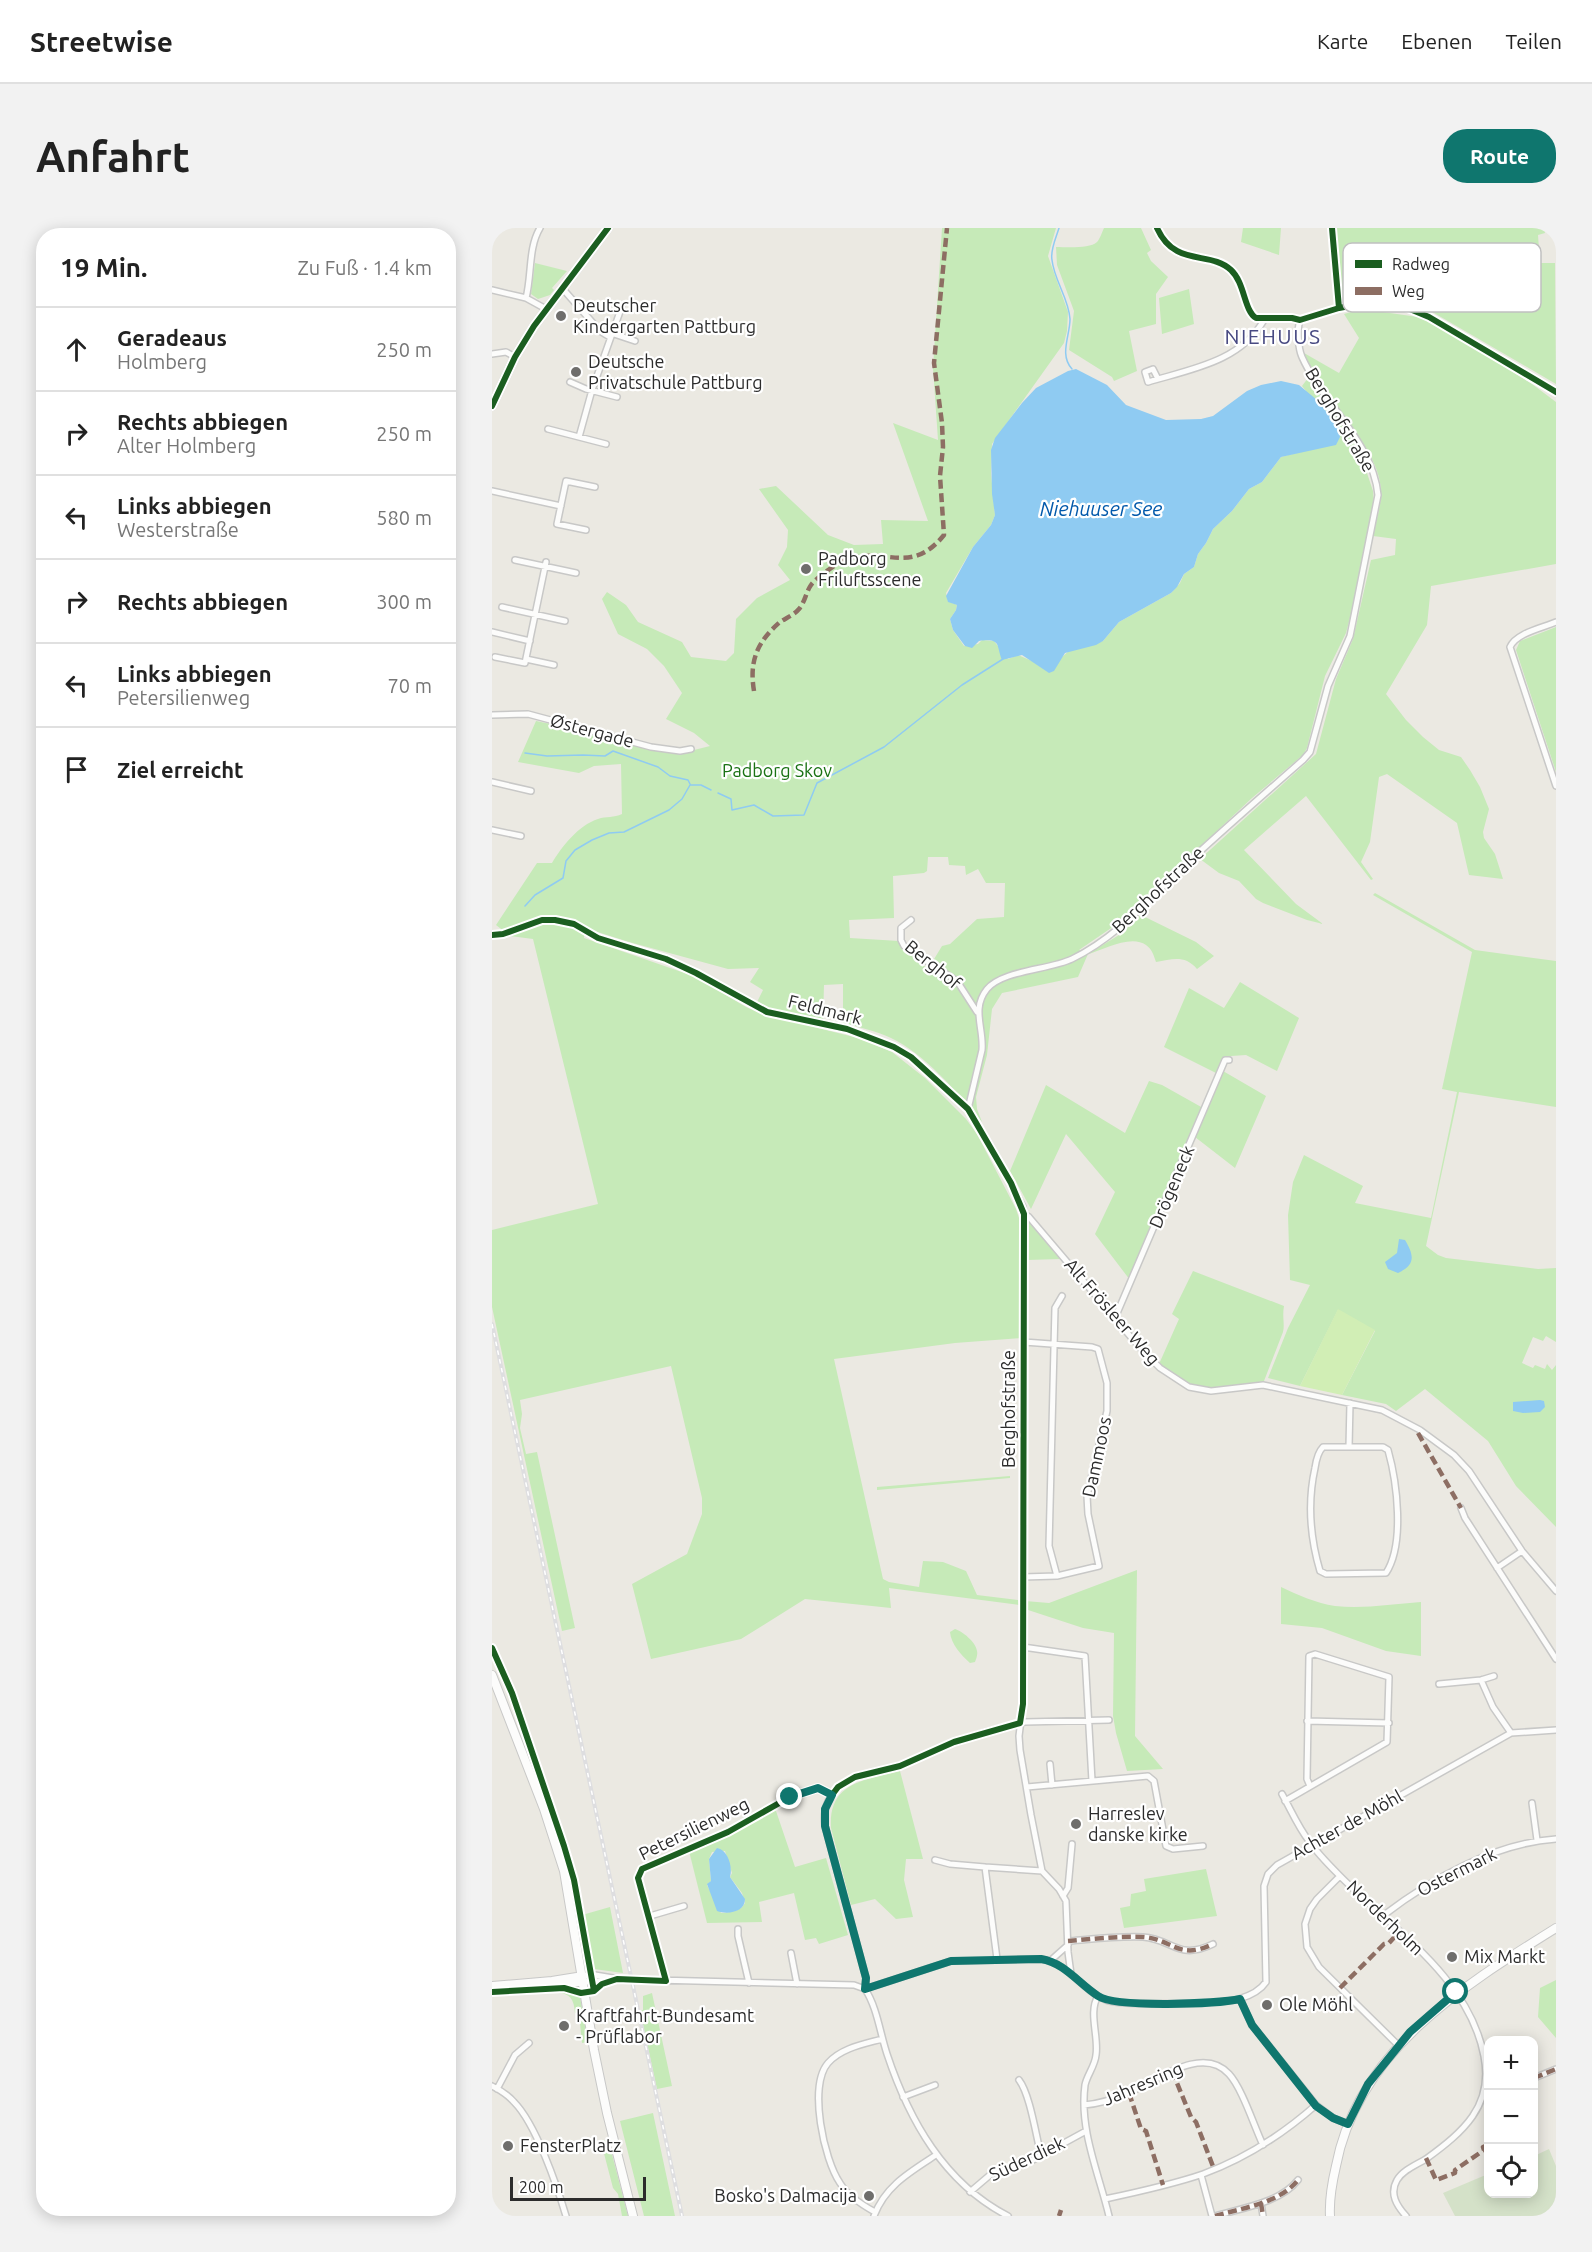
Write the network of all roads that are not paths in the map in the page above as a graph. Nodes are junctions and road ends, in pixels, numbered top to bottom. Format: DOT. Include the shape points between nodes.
graph roads {
  1 [pos="540,228"];
  2 [pos="608,228"];
  3 [pos="1157,228"];
  4 [pos="1332,228"];
  5 [pos="1553,228"];
  6 [pos="1556,232"];
  7 [pos="562,288"];
  8 [pos="492,290"];
  9 [pos="526,298"];
  10 [pos="622,306"];
  11 [pos="1339,308"];
  12 [pos="1343,308"];
  13 [pos="546,309"];
  14 [pos="1419,312"];
  15 [pos="1264,320"];
  16 [pos="1300,320"];
  17 [pos="611,335"];
  18 [pos="635,341"];
  19 [pos="492,354"];
  20 [pos="514,357"];
  21 [pos="1158,379"];
  22 [pos="570,382"];
  23 [pos="592,390"];
  24 [pos="1556,392"];
  25 [pos="617,397"];
  26 [pos="492,405"];
  27 [pos="548,429"];
  28 [pos="579,437"];
  29 [pos="606,444"];
  30 [pos="595,487"];
  31 [pos="492,491"];
  32 [pos="561,506"];
  33 [pos="586,530"];
  34 [pos="515,560"];
  35 [pos="546,564"];
  36 [pos="576,573"];
  37 [pos="502,606"];
  38 [pos="535,614"];
  39 [pos="565,621"];
  40 [pos="1556,622"];
  41 [pos="492,632"];
  42 [pos="530,641"];
  43 [pos="495,657"];
  44 [pos="526,658"];
  45 [pos="554,665"];
  46 [pos="492,715"];
  47 [pos="692,749"];
  48 [pos="492,782"];
  49 [pos="1556,786"];
  50 [pos="531,791"];
  51 [pos="492,830"];
  52 [pos="521,836"];
  53 [pos="911,920"];
  54 [pos="696,973"];
  55 [pos="977,1012"];
  56 [pos="1229,1060"];
  57 [pos="968,1109"];
  58 [pos="1024,1214"];
  59 [pos="1062,1296"];
  60 [pos="1115,1318"];
  61 [pos="1024,1342"];
  62 [pos="1054,1344"];
  63 [pos="1350,1403"];
  64 [pos="1349,1447"];
  65 [pos="1461,1508"];
  66 [pos="1522,1551"];
  67 [pos="1497,1568"];
  68 [pos="1057,1575"];
  69 [pos="1023,1577"];
  70 [pos="1556,1591"];
  71 [pos="1023,1647"];
  72 [pos="1556,1659"];
  73 [pos="492,1675"];
  74 [pos="1494,1676"];
  75 [pos="1481,1680"];
  76 [pos="1439,1684"];
  77 [pos="1087,1720"];
  78 [pos="1109,1720"];
  79 [pos="1307,1721"];
  80 [pos="1020,1723"];
  81 [pos="1389,1723"];
  82 [pos="1556,1730"];
  83 [pos="1511,1733"];
  84 [pos="1050,1764"];
  85 [pos="1092,1781"];
  86 [pos="1052,1785"];
  87 [pos="1310,1786"];
  88 [pos="1027,1787"];
  89 [pos="1282,1794"];
  90 [pos="832,1795"];
  91 [pos="1285,1801"];
  92 [pos="1532,1803"];
  93 [pos="1556,1839"];
  94 [pos="1537,1840"];
  95 [pos="1072,1844"];
  96 [pos="1312,1845"];
  97 [pos="1203,1846"];
  98 [pos="935,1860"];
  99 [pos="985,1867"];
  100 [pos="1042,1871"];
  101 [pos="1340,1876"];
  102 [pos="1063,1896"];
  103 [pos="684,1906"];
  104 [pos="1383,1915"];
  105 [pos="650,1916"];
  106 [pos="1556,1928"];
  107 [pos="738,1929"];
  108 [pos="1068,1943"];
  109 [pos="1213,1944"];
  110 [pos="792,1953"];
  111 [pos="997,1959"];
  112 [pos="1050,1960"];
  113 [pos="1071,1974"];
  114 [pos="584,1979"];
  115 [pos="666,1981"];
  116 [pos="749,1983"];
  117 [pos="797,1984"];
  118 [pos="492,1986"];
  119 [pos="865,1989"];
  120 [pos="1456,1992"];
  121 [pos="1098,1996"];
  122 [pos="1240,1999"];
  123 [pos="882,2039"];
  124 [pos="529,2043"];
  125 [pos="1399,2046"];
  126 [pos="1484,2057"];
  127 [pos="1556,2069"];
  128 [pos="1538,2076"];
  129 [pos="1019,2080"];
  130 [pos="935,2085"];
  131 [pos="495,2087"];
  132 [pos="903,2097"];
  133 [pos="1484,2097"];
  134 [pos="1084,2105"];
  135 [pos="1316,2106"];
  136 [pos="1348,2124"];
  137 [pos="1086,2131"];
  138 [pos="1263,2145"];
  139 [pos="936,2155"];
  140 [pos="1041,2156"];
  141 [pos="1201,2175"];
  142 [pos="1298,2180"];
  143 [pos="970,2192"];
  144 [pos="1105,2199"];
  145 [pos="1261,2203"];
  146 [pos="874,2214"];
  147 [pos="566,2216"];
  148 [pos="633,2216"];
  149 [pos="1008,2216"];
  150 [pos="1109,2216"];
  151 [pos="1214,2216"];
  152 [pos="1263,2216"];
  153 [pos="1330,2216"];
  154 [pos="1406,2216"];
  1 -- 9 [label="street" via="532,247"];
  2 -- 7 [label="main road"];
  3 -- 15 [label="street" via="1176,250 1230,269 1244,291 1250,313"];
  4 -- 11 [label="street"];
  5 -- 6 [label="street"];
  7 -- 13 [label="main road"];
  7 -- 17 [label="street" via="600,331"];
  8 -- 9 [label="street"];
  9 -- 13 [label="street"];
  10 -- 17 [label="street"];
  11 -- 12 [label="street"];
  11 -- 16 [label="street"];
  13 -- 20 [label="main road"];
  14 -- 24 [label="street"];
  15 -- 16 [label="street"];
  15 -- 21 [label="street" via="1248,342 1231,354"];
  16 -- 55 [label="street, Berghofstraße" via="1303,357 1364,452 1378,495 1350,636 1328,686 1310,752 1117,930 1072,959 994,983"];
  17 -- 18 [label="street"];
  17 -- 23 [label="street"];
  19 -- 20 [label="street" via="506,352"];
  20 -- 26 [label="main road"];
  22 -- 23 [label="street"];
  23 -- 25 [label="street"];
  23 -- 28 [label="street"];
  27 -- 28 [label="street"];
  28 -- 29 [label="street"];
  30 -- 32 [label="street" via="566,481"];
  31 -- 32 [label="street"];
  32 -- 33 [label="street" via="557,524"];
  34 -- 35 [label="street"];
  35 -- 36 [label="street"];
  35 -- 38 [label="street"];
  37 -- 38 [label="street"];
  38 -- 39 [label="street"];
  38 -- 42 [label="street"];
  40 -- 49 [label="street" via="1518,638 1510,647"];
  41 -- 42 [label="street"];
  42 -- 44 [label="street"];
  43 -- 44 [label="street" via="525,663"];
  44 -- 45 [label="street"];
  46 -- 47 [label="street, Østergade" via="528,714 651,747"];
  48 -- 50 [label="street"];
  51 -- 52 [label="street"];
  53 -- 55 [label="street, Berghof" via="901,928 904,946 957,981"];
  54 -- 57 [label="street, Feldmark" via="767,1012 847,1029 894,1047 911,1057"];
  55 -- 57 [label="street" via="983,1042"];
  56 -- 60 [label="street, Drögeneck" via="1225,1060"];
  57 -- 58 [label="street, Berghofstraße" via="1011,1183"];
  58 -- 60 [label="street, Alt Frösleer Weg"];
  58 -- 61 [label="street, Berghofstraße"];
  59 -- 62 [label="street" via="1055,1308"];
  60 -- 63 [label="street, Alt Frösleer Weg" via="1160,1368 1189,1387 1211,1391 1263,1385"];
  61 -- 62 [label="street, Dammoos"];
  61 -- 69 [label="street, Berghofstraße"];
  62 -- 68 [label="street" via="1049,1546"];
  62 -- 68 [label="street, Dammoos" via="1098,1349 1107,1383 1107,1411 1087,1496 1100,1563"];
  63 -- 64 [label="street"];
  63 -- 66 [label="street, Alt Frösleer Weg" via="1382,1410 1420,1430 1454,1455"];
  64 -- 64 [label="street" via="1388,1450 1398,1511 1395,1544 1386,1573 1323,1573 1316,1556 1310,1502 1318,1457 1321,1448"];
  65 -- 67 [label="street"];
  66 -- 67 [label="street"];
  66 -- 70 [label="street, Alt Frösleer Weg"];
  67 -- 72 [label="street"];
  68 -- 69 [label="street, Dammoos"];
  69 -- 71 [label="street, Berghofstraße"];
  71 -- 77 [label="street" via="1085,1656"];
  71 -- 80 [label="street, Berghofstraße"];
  73 -- 114 [label="main road" via="558,1849"];
  74 -- 75 [label="street"];
  75 -- 76 [label="street"];
  75 -- 83 [label="street"];
  77 -- 78 [label="street"];
  77 -- 80 [label="street"];
  77 -- 85 [label="street"];
  79 -- 81 [label="street"];
  79 -- 81 [label="street" via="1308,1658 1315,1654 1389,1677"];
  79 -- 87 [label="street"];
  80 -- 88 [label="street, Berghofstraße"];
  80 -- 90 [label="street" via="954,1742 900,1766 855,1777"];
  81 -- 87 [label="street" via="1387,1742"];
  82 -- 83 [label="street, Achter de Möhl"];
  83 -- 96 [label="street, Achter de Möhl"];
  84 -- 86 [label="street"];
  85 -- 86 [label="street"];
  85 -- 97 [label="street" via="1148,1776 1154,1781 1166,1846"];
  86 -- 88 [label="street"];
  87 -- 91 [label="street"];
  88 -- 100 [label="street, Berghofstraße"];
  89 -- 91 [label="street, Norderholm"];
  90 -- 105 [label="street, Petersilienweg" via="818,1788 790,1797 728,1832 642,1869 638,1878"];
  90 -- 119 [label="street" via="825,1809 825,1826 866,1978"];
  91 -- 96 [label="street, Norderholm"];
  92 -- 94 [label="street"];
  93 -- 94 [label="street, Ostermark"];
  94 -- 104 [label="street, Ostermark" via="1513,1845 1459,1869"];
  95 -- 102 [label="street" via="1068,1888"];
  96 -- 101 [label="street, Norderholm"];
  96 -- 122 [label="street, Achter de Möhl" via="1276,1865 1265,1880 1266,1983"];
  98 -- 99 [label="street"];
  99 -- 100 [label="street"];
  99 -- 111 [label="street"];
  100 -- 102 [label="street, Berghofstraße"];
  101 -- 104 [label="street, Norderholm"];
  101 -- 125 [label="street" via="1310,1909 1305,1924 1307,1947 1318,1967"];
  102 -- 108 [label="street"];
  103 -- 105 [label="street"];
  104 -- 120 [label="street, Norderholm"];
  105 -- 115 [label="street, Petersilienweg"];
  106 -- 120 [label="main road"];
  107 -- 116 [label="street"];
  108 -- 109 [label="street" via="1144,1937 1176,1949 1194,1950"];
  108 -- 112 [label="street"];
  108 -- 113 [label="street"];
  110 -- 117 [label="street"];
  111 -- 112 [label="street"];
  111 -- 119 [label="street" via="951,1961"];
  112 -- 113 [label="street"];
  113 -- 121 [label="street"];
  114 -- 115 [label="street"];
  114 -- 118 [label="main road"];
  114 -- 148 [label="main road" via="607,2113"];
  115 -- 116 [label="street"];
  116 -- 117 [label="street"];
  117 -- 119 [label="street" via="854,1985"];
  119 -- 123 [label="street"];
  120 -- 125 [label="main road"];
  120 -- 126 [label="street, Norderholm" via="1481,2042"];
  121 -- 122 [label="street" via="1111,2002"];
  121 -- 134 [label="street" via="1096,2055 1085,2083"];
  122 -- 135 [label="street" via="1252,2025"];
  123 -- 132 [label="street"];
  123 -- 146 [label="street" via="831,2060 821,2077 818,2100 834,2175 849,2194"];
  124 -- 131 [label="street" via="515,2055"];
  125 -- 136 [label="main road" via="1368,2084"];
  127 -- 128 [label="street"];
  129 -- 140 [label="street" via="1030,2107"];
  130 -- 132 [label="street"];
  131 -- 147 [label="street" via="515,2102 529,2122"];
  132 -- 139 [label="street"];
  133 -- 154 [label="street" via="1471,2119 1449,2140 1397,2179 1394,2200"];
  134 -- 137 [label="street"];
  134 -- 138 [label="street, Jahresring" via="1129,2093 1188,2064 1212,2065 1225,2070 1234,2081"];
  135 -- 136 [label="street"];
  135 -- 138 [label="street"];
  136 -- 153 [label="main road" via="1338,2155"];
  137 -- 140 [label="street, Süderdiek"];
  137 -- 144 [label="street"];
  138 -- 141 [label="street"];
  139 -- 143 [label="street"];
  139 -- 146 [label="street" via="891,2187"];
  140 -- 143 [label="street, Süderdiek" via="990,2175"];
  141 -- 144 [label="street"];
  141 -- 151 [label="street"];
  142 -- 145 [label="street" via="1292,2188"];
  143 -- 149 [label="street"];
  144 -- 150 [label="street"];
  145 -- 151 [label="street"];
  145 -- 152 [label="street"];
}
